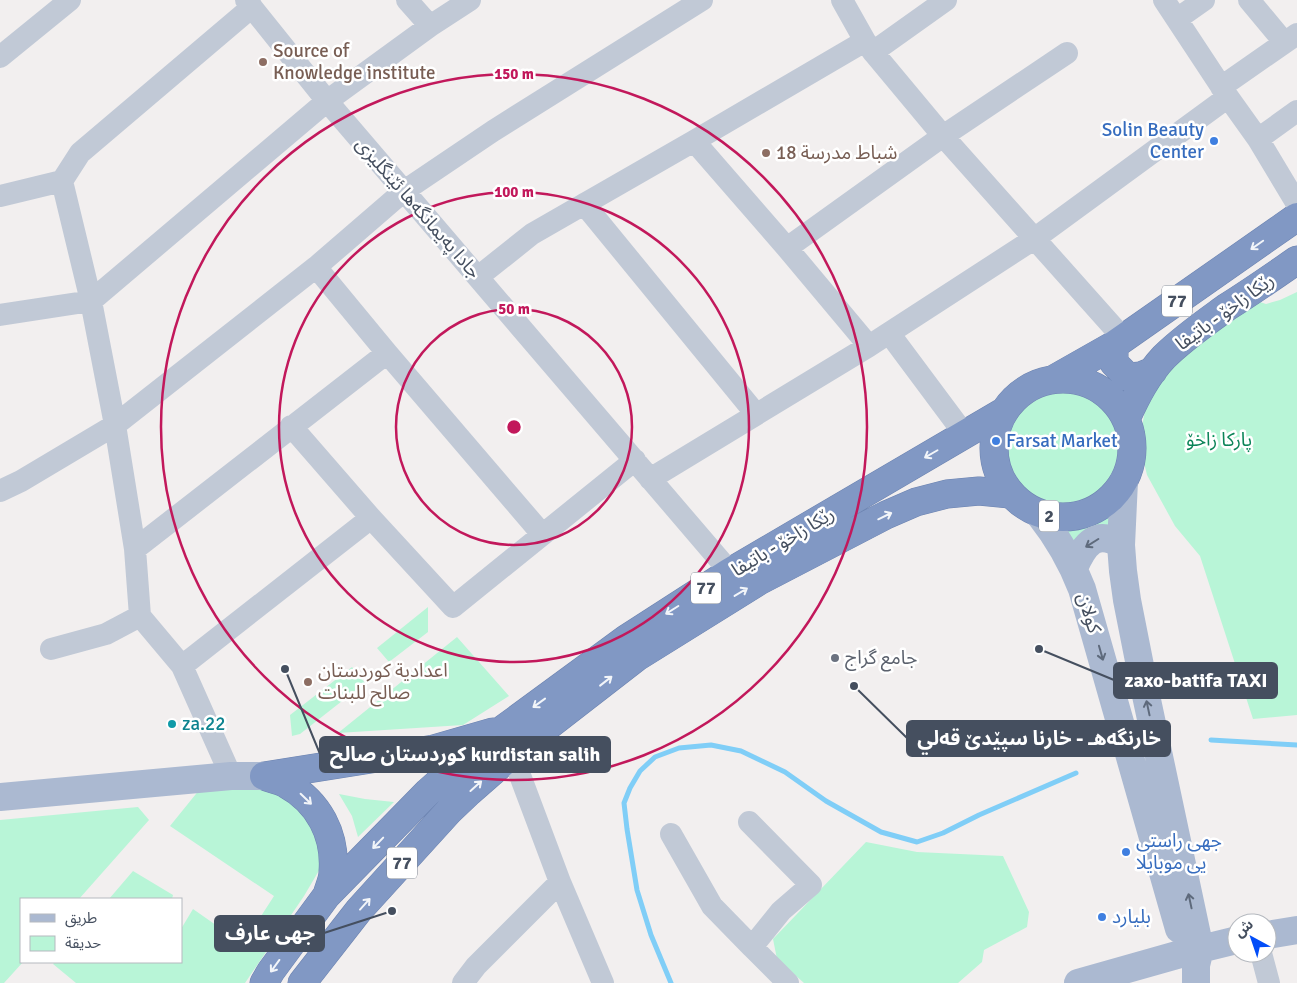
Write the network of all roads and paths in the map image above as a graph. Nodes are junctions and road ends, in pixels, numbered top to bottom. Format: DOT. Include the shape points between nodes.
graph roads {
  1 [pos="70,0"];
  2 [pos="407,0"];
  3 [pos="470,0"];
  4 [pos="702,0"];
  5 [pos="842,0"];
  6 [pos="946,0"];
  7 [pos="1164,0"];
  8 [pos="1204,0"];
  9 [pos="1249,0"];
  10 [pos="249,4"];
  11 [pos="1177,19"];
  12 [pos="430,26"];
  13 [pos="1291,38"];
  14 [pos="869,47"];
  15 [pos="1067,53"];
  16 [pos="0,57"];
  17 [pos="1225,92"];
  18 [pos="327,101"];
  19 [pos="1297,111"];
  20 [pos="943,136"];
  21 [pos="1258,139"];
  22 [pos="694,141"];
  23 [pos="62,181"];
  24 [pos="404,191"];
  25 [pos="0,196"];
  26 [pos="584,204"];
  27 [pos="1297,204"];
  28 [pos="1297,217"];
  29 [pos="1034,239"];
  30 [pos="787,248"];
  31 [pos="1297,260"];
  32 [pos="316,266"];
  33 [pos="478,277"];
  34 [pos="91,301"];
  35 [pos="0,315"];
  36 [pos="889,334"];
  37 [pos="1118,341"];
  38 [pos="869,346"];
  39 [pos="387,353"];
  40 [pos="1153,370"];
  41 [pos="1054,379"];
  42 [pos="1004,412"];
  43 [pos="756,414"];
  44 [pos="1126,419"];
  45 [pos="115,424"];
  46 [pos="291,426"];
  47 [pos="965,435"];
  48 [pos="635,460"];
  49 [pos="650,478"];
  50 [pos="1124,481"];
  51 [pos="0,491"];
  52 [pos="1010,494"];
  53 [pos="1039,514"];
  54 [pos="371,518"];
  55 [pos="542,534"];
  56 [pos="1121,545"];
  57 [pos="135,549"];
  58 [pos="1074,568"];
  59 [pos="730,572"];
  60 [pos="140,616"];
  61 [pos="51,649"];
  62 [pos="182,666"];
  63 [pos="507,742"];
  64 [pos="231,776"];
  65 [pos="264,776"];
  66 [pos="0,797"];
  67 [pos="749,822"];
  68 [pos="671,834"];
  69 [pos="560,882"];
  70 [pos="326,897"];
  71 [pos="1297,930"];
  72 [pos="1277,933"];
  73 [pos="1227,942"];
  74 [pos="752,947"];
  75 [pos="1193,950"];
  76 [pos="1263,963"];
  77 [pos="264,983"];
  78 [pos="302,983"];
  79 [pos="464,983"];
  80 [pos="603,983"];
  81 [pos="788,983"];
  82 [pos="1078,983"];
  83 [pos="1196,983"];
  84 [pos="1268,983"];
  1 -- 16 [label="street"];
  2 -- 12 [label="street"];
  3 -- 12 [label="street"];
  4 -- 24 [label="street"];
  5 -- 14 [label="street"];
  6 -- 14 [label="street"];
  7 -- 11 [label="street"];
  8 -- 11 [label="street"];
  9 -- 13 [label="street"];
  10 -- 18 [label="street, جادا په‌يمانگه‌ها ئێنگليزى"];
  10 -- 23 [label="street" via="80,154"];
  11 -- 17 [label="street"];
  12 -- 18 [label="street"];
  13 -- 17 [label="street"];
  14 -- 20 [label="street"];
  14 -- 22 [label="street"];
  15 -- 20 [label="street"];
  17 -- 21 [label="street"];
  17 -- 29 [label="street"];
  18 -- 24 [label="street, جادا په‌يمانگه‌ها ئێنگليزى"];
  18 -- 34 [label="street"];
  19 -- 21 [label="street"];
  20 -- 29 [label="street"];
  20 -- 30 [label="street"];
  21 -- 27 [label="street"];
  22 -- 26 [label="street"];
  22 -- 30 [label="street"];
  23 -- 25 [label="street"];
  23 -- 34 [label="street"];
  24 -- 32 [label="street"];
  24 -- 33 [label="street, جادا په‌يمانگه‌ها ئێنگليزى"];
  26 -- 33 [label="street" via="532,234"];
  26 -- 43 [label="street"];
  28 -- 37 [label="highway, رێکا زاخۆ - باتیفا / 77, one-way"];
  29 -- 36 [label="street"];
  29 -- 37 [label="street"];
  30 -- 38 [label="street"];
  31 -- 40 [label="highway, رێکا زاخۆ - باتیفا / 77" via="1183,339"];
  32 -- 39 [label="street"];
  32 -- 45 [label="street"];
  33 -- 48 [label="street, جادا په‌يمانگه‌ها ئێنگليزى"];
  34 -- 35 [label="street"];
  34 -- 45 [label="street"];
  36 -- 38 [label="street"];
  36 -- 47 [label="street"];
  37 -- 40 [label="highway" via="1114,363 1128,377 1141,376"];
  37 -- 41 [label="highway, رێکا زاخۆ - باتیفا / 77"];
  38 -- 43 [label="street"];
  39 -- 46 [label="street"];
  39 -- 55 [label="street"];
  40 -- 44 [label="highway, رێکا زاخۆ - باتیفا / 77"];
  41 -- 42 [label="highway, 2" via="1028,388"];
  41 -- 44 [label="highway, 2" via="1076,380 1097,387 1114,401"];
  42 -- 47 [label="highway, رێکا زاخۆ - باتیفا / 77"];
  42 -- 52 [label="highway, 2" via="996,428 994,462"];
  43 -- 49 [label="street"];
  44 -- 50 [label="highway, 2" via="1132,440 1131,461"];
  45 -- 51 [label="street"];
  45 -- 57 [label="street"];
  46 -- 54 [label="street"];
  46 -- 57 [label="street"];
  47 -- 59 [label="highway, رێکا زاخۆ - باتیفا / 77, one-way"];
  48 -- 49 [label="street, جادا په‌يمانگه‌ها ئێنگليزى"];
  48 -- 55 [label="street"];
  49 -- 59 [label="street, جادا په‌يمانگه‌ها ئێنگليزى"];
  50 -- 53 [label="highway, 2" via="1112,497 1096,509 1078,516 1058,518"];
  50 -- 56 [label="main road"];
  52 -- 53 [label="highway, 2"];
  63 -- 52 [label="highway, رێکا زاخۆ - باتیفا / 77, one-way" via="759,581 886,515 916,502 947,494 978,491"];
  53 -- 58 [label="main road, كولان"];
  54 -- 55 [label="street" via="453,607"];
  54 -- 62 [label="street"];
  56 -- 58 [label="main road, one-way" via="1105,537 1096,539 1086,545"];
  75 -- 56 [label="main road, one-way" via="1127,600"];
  57 -- 60 [label="street"];
  58 -- 75 [label="main road, كولان, one-way" via="1121,720 1136,781"];
  59 -- 63 [label="highway, رێکا زاخۆ - باتیفا / 77, one-way" via="626,639"];
  60 -- 61 [label="street" via="106,634"];
  60 -- 62 [label="street"];
  62 -- 64 [label="street"];
  63 -- 65 [label="highway" via="434,749"];
  63 -- 69 [label="street"];
  63 -- 70 [label="highway, رێکا زاخۆ - باتیفا / 77, one-way" via="447,774"];
  78 -- 63 [label="highway, 77, one-way" via="359,910 449,812"];
  64 -- 65 [label="main road"];
  64 -- 66 [label="main road"];
  65 -- 70 [label="highway, one-way" via="285,783 303,795 318,811 328,830 334,852 333,874"];
  67 -- 74 [label="street" via="811,885 781,911"];
  68 -- 74 [label="street" via="712,906"];
  69 -- 79 [label="street" via="476,966"];
  69 -- 80 [label="street"];
  70 -- 77 [label="highway, 77, one-way"];
  71 -- 72 [label="main road"];
  73 -- 75 [label="main road"];
  74 -- 81 [label="street"];
  75 -- 82 [label="main road"];
  75 -- 83 [label="main road"];
  76 -- 84 [label="street"];
}
